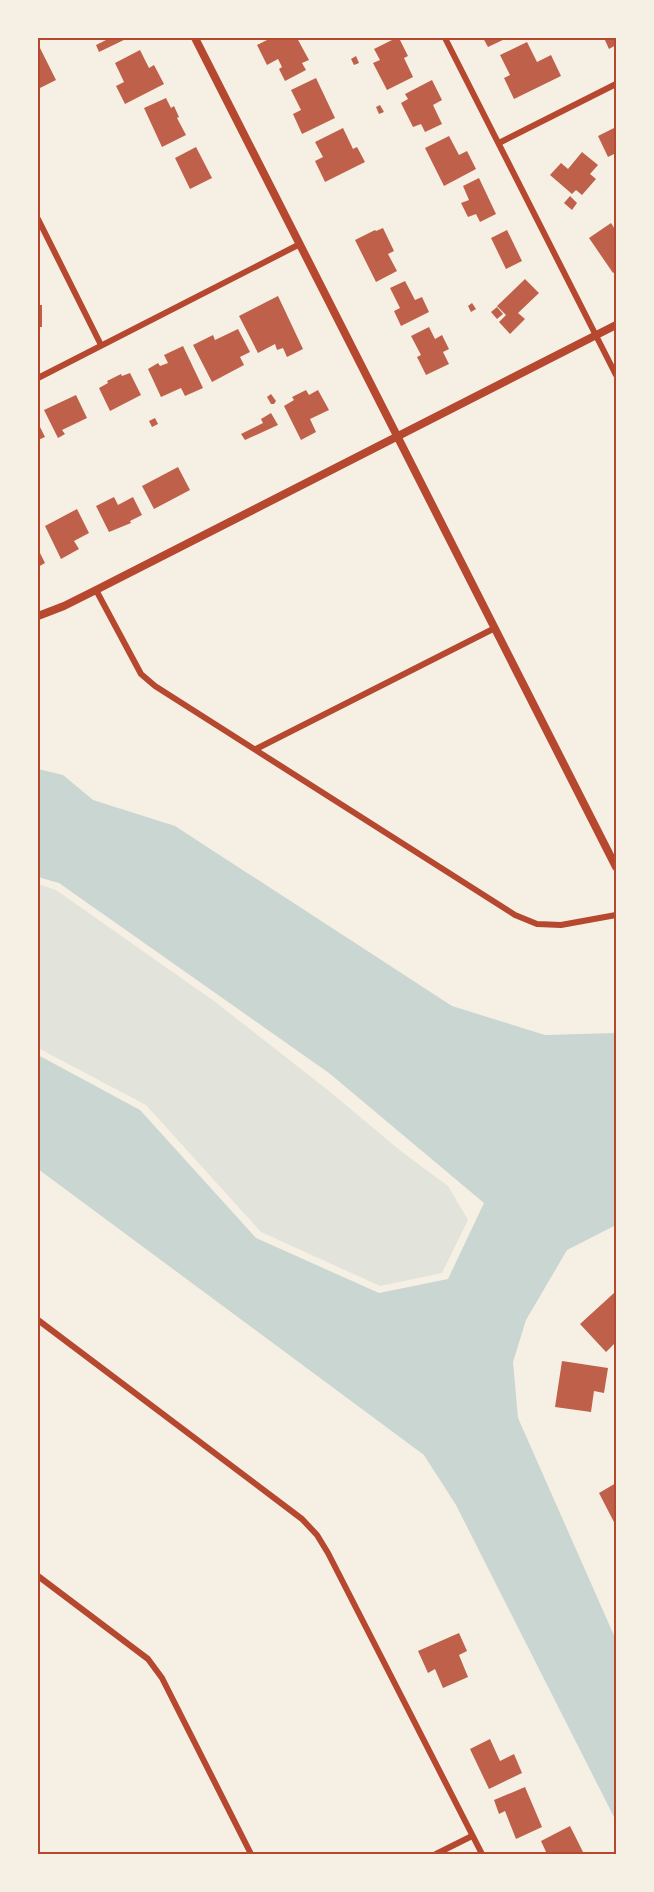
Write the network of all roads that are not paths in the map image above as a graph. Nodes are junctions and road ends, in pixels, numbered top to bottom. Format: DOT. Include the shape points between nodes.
graph roads {
  1 [pos="195,38"];
  2 [pos="445,38"];
  3 [pos="616,84"];
  4 [pos="499,143"];
  5 [pos="38,219"];
  6 [pos="300,244"];
  7 [pos="616,325"];
  8 [pos="596,335"];
  9 [pos="102,345"];
  10 [pos="616,375"];
  11 [pos="38,378"];
  12 [pos="398,436"];
  13 [pos="96,590"];
  14 [pos="38,616"];
  15 [pos="495,628"];
  16 [pos="255,749"];
  17 [pos="616,867"];
  18 [pos="616,915"];
  19 [pos="38,1320"];
  20 [pos="38,1576"];
  21 [pos="472,1836"];
  22 [pos="251,1854"];
  23 [pos="436,1854"];
  24 [pos="482,1854"];
  1 -- 6 [label="street"];
  2 -- 4 [label="street"];
  3 -- 4 [label="street"];
  4 -- 8 [label="street"];
  5 -- 9 [label="street"];
  6 -- 9 [label="street"];
  6 -- 12 [label="street"];
  7 -- 8 [label="street"];
  8 -- 10 [label="street"];
  8 -- 12 [label="street"];
  9 -- 11 [label="street"];
  12 -- 13 [label="street"];
  12 -- 15 [label="street"];
  13 -- 14 [label="street"];
  13 -- 16 [label="street" via="141,674"];
  15 -- 16 [label="street"];
  15 -- 17 [label="street"];
  16 -- 18 [label="street" via="515,915 537,924 561,925"];
  19 -- 21 [label="street" via="302,1519 317,1535"];
  20 -- 22 [label="street" via="148,1659 162,1678"];
  21 -- 23 [label="street"];
  21 -- 24 [label="street"];
}
